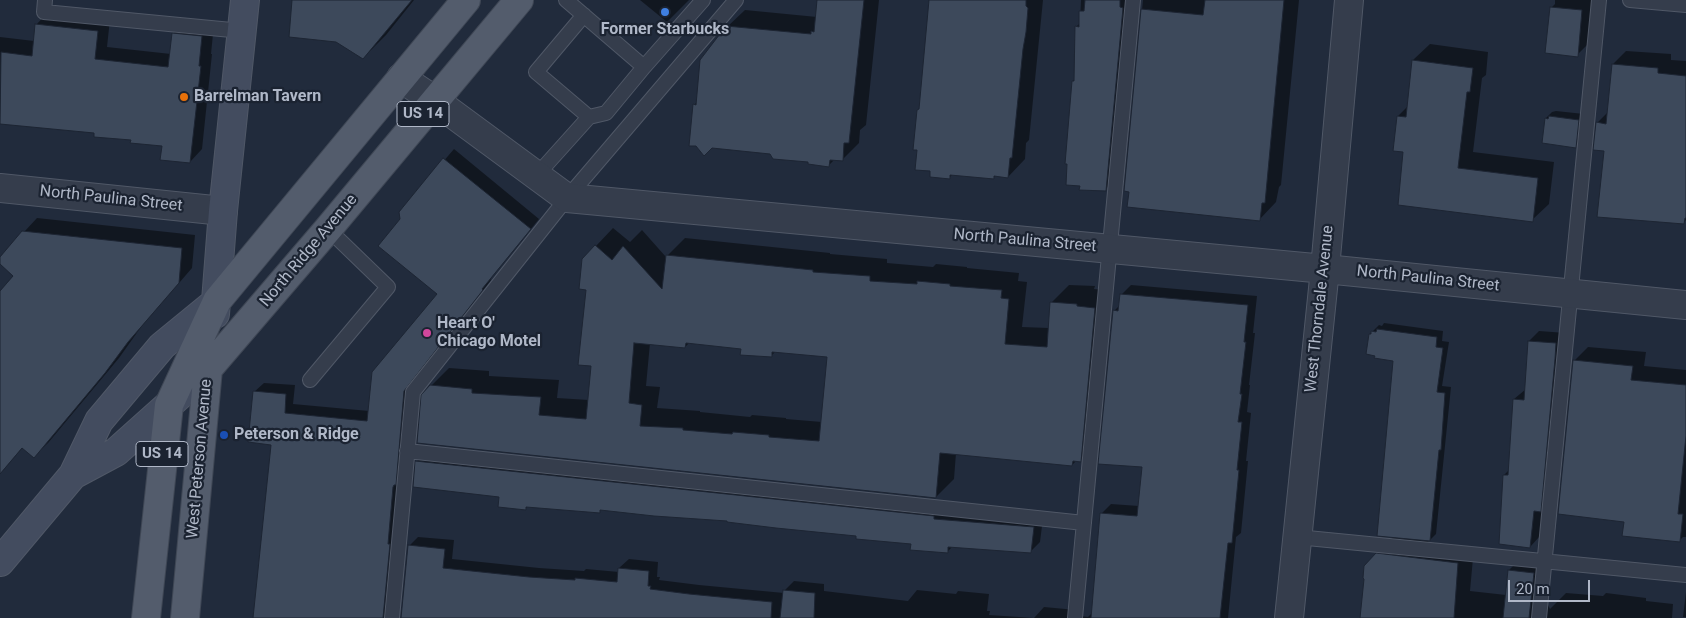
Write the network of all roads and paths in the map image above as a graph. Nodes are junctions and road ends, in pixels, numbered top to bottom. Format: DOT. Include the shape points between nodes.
graph roads {
  1 [pos="45,0"];
  2 [pos="245,0"];
  3 [pos="466,0"];
  4 [pos="519,0"];
  5 [pos="566,0"];
  6 [pos="703,0"];
  7 [pos="736,0"];
  8 [pos="1133,0"];
  9 [pos="1349,0"];
  10 [pos="1599,0"];
  11 [pos="1630,0"];
  12 [pos="1686,5"];
  13 [pos="584,15"];
  14 [pos="242,31"];
  15 [pos="644,67"];
  16 [pos="401,78"];
  17 [pos="434,100"];
  18 [pos="589,117"];
  19 [pos="536,176"];
  20 [pos="0,188"];
  21 [pos="567,198"];
  22 [pos="223,211"];
  23 [pos="328,229"];
  24 [pos="1110,248"];
  25 [pos="1325,269"];
  26 [pos="1571,293"];
  27 [pos="217,300"];
  28 [pos="1686,305"];
  29 [pos="208,369"];
  30 [pos="310,380"];
  31 [pos="169,405"];
  32 [pos="408,451"];
  33 [pos="73,475"];
  34 [pos="1084,523"];
  35 [pos="1297,537"];
  36 [pos="1545,561"];
  37 [pos="0,562"];
  38 [pos="1686,575"];
  39 [pos="146,618"];
  40 [pos="185,618"];
  41 [pos="392,618"];
  42 [pos="1075,618"];
  43 [pos="1289,618"];
  44 [pos="1539,618"];
  1 -- 14 [label="lane" via="44,12"];
  2 -- 14 [label="main road, West Peterson Avenue"];
  3 -- 16 [label="main road, North Ridge Avenue / US 14"];
  4 -- 17 [label="main road, North Ridge Avenue / US 14"];
  5 -- 13 [label="lane"];
  6 -- 15 [label="lane"];
  7 -- 21 [label="lane"];
  8 -- 24 [label="lane"];
  9 -- 25 [label="street, West Thorndale Avenue"];
  10 -- 26 [label="lane"];
  11 -- 12 [label="lane"];
  13 -- 15 [label="lane"];
  13 -- 18 [label="lane" via="536,72"];
  14 -- 22 [label="main road, West Peterson Avenue"];
  15 -- 18 [label="lane" via="606,113"];
  16 -- 17 [label="street"];
  16 -- 27 [label="main road, North Ridge Avenue / US 14"];
  17 -- 19 [label="street"];
  17 -- 23 [label="main road, North Ridge Avenue / US 14"];
  18 -- 19 [label="lane"];
  19 -- 21 [label="street"];
  20 -- 22 [label="street, North Paulina Street"];
  21 -- 24 [label="street, North Paulina Street"];
  21 -- 32 [label="lane" via="413,392"];
  22 -- 27 [label="main road, West Peterson Avenue"];
  23 -- 29 [label="main road, North Ridge Avenue / US 14"];
  23 -- 30 [label="lane" via="388,287"];
  24 -- 25 [label="street, North Paulina Street"];
  24 -- 34 [label="lane"];
  25 -- 26 [label="street, North Paulina Street"];
  25 -- 35 [label="street, West Thorndale Avenue"];
  26 -- 28 [label="street, North Paulina Street"];
  26 -- 36 [label="lane"];
  27 -- 29 [label="main road, West Peterson Avenue"];
  27 -- 31 [label="main road, West Peterson Avenue / US 14"];
  27 -- 33 [label="main road, North Ridge Avenue" via="162,346 100,421"];
  29 -- 31 [label="main road, North Ridge Avenue"];
  29 -- 40 [label="main road, West Peterson Avenue / US 14"];
  31 -- 33 [label="main road, North Ridge Avenue" via="116,452"];
  31 -- 39 [label="main road, West Peterson Avenue / US 14"];
  32 -- 34 [label="lane"];
  32 -- 41 [label="lane"];
  33 -- 37 [label="main road, North Ridge Avenue"];
  34 -- 42 [label="lane"];
  35 -- 36 [label="lane"];
  35 -- 43 [label="street, West Thorndale Avenue"];
  36 -- 38 [label="lane"];
  36 -- 44 [label="lane"];
}
